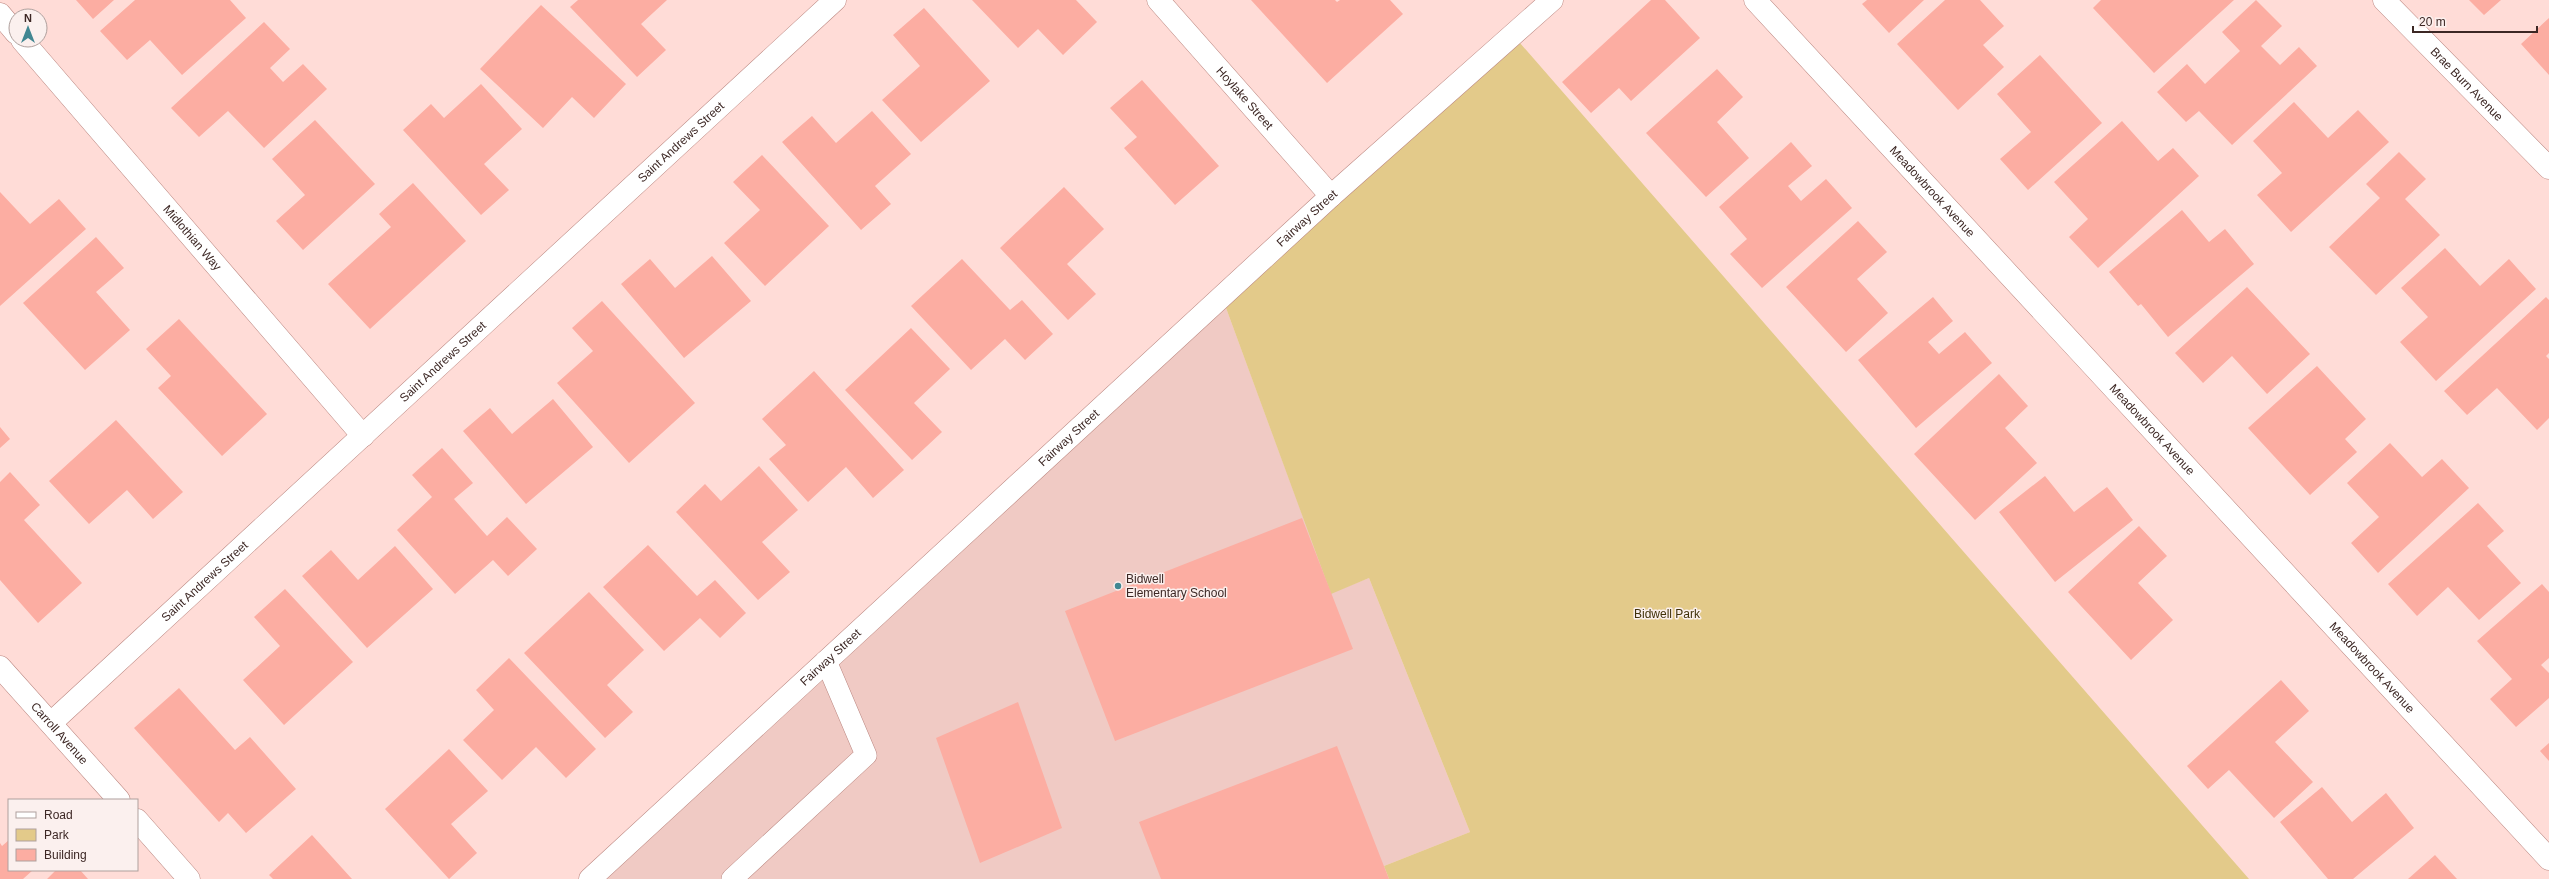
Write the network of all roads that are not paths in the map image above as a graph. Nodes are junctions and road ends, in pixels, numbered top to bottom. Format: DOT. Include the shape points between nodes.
graph roads {
  1 [pos="835,0"];
  2 [pos="1158,0"];
  3 [pos="1552,0"];
  4 [pos="1755,0"];
  5 [pos="2384,0"];
  6 [pos="0,14"];
  7 [pos="8,24"];
  8 [pos="29,48"];
  9 [pos="2549,168"];
  10 [pos="1331,196"];
  11 [pos="363,436"];
  12 [pos="826,661"];
  13 [pos="0,667"];
  14 [pos="51,723"];
  15 [pos="118,799"];
  16 [pos="138,821"];
  17 [pos="2549,859"];
  18 [pos="189,879"];
  19 [pos="591,879"];
  20 [pos="732,879"];
  1 -- 11 [label="street, Saint Andrews Street"];
  2 -- 10 [label="street, Hoylake Street"];
  3 -- 10 [label="street, Fairway Street"];
  4 -- 17 [label="street, Meadowbrook Avenue"];
  5 -- 9 [label="street, Brae Burn Avenue"];
  6 -- 7 [label="street"];
  8 -- 11 [label="street, Midlothian Way"];
  10 -- 12 [label="street, Fairway Street"];
  11 -- 14 [label="street, Saint Andrews Street"];
  12 -- 19 [label="street, Fairway Street"];
  12 -- 20 [label="lane" via="866,755"];
  13 -- 14 [label="street, Carroll Avenue"];
  14 -- 15 [label="street, Carroll Avenue"];
  16 -- 18 [label="street"];
}
